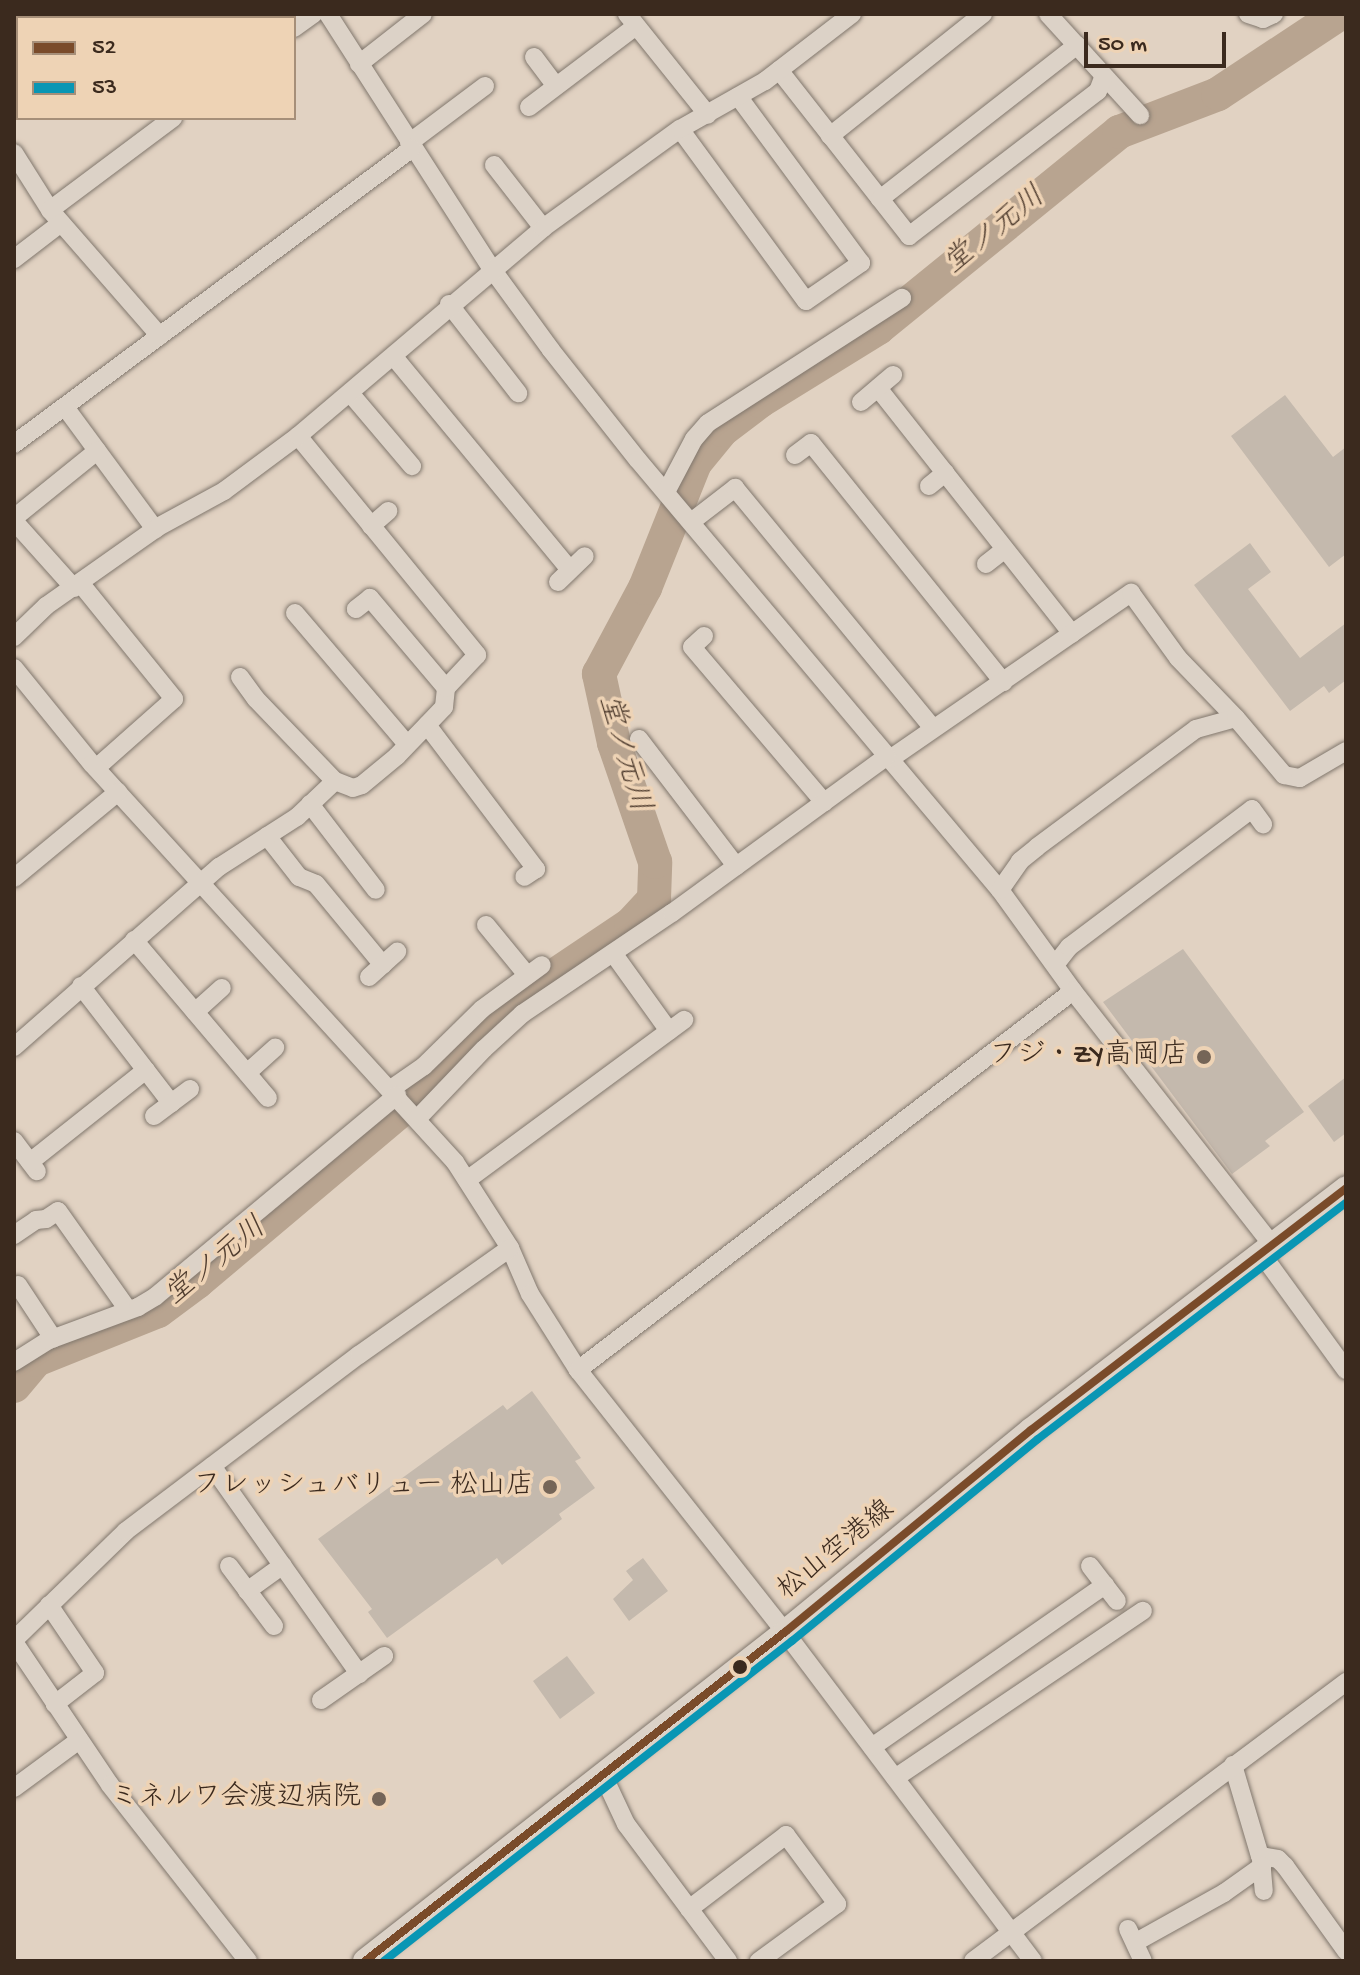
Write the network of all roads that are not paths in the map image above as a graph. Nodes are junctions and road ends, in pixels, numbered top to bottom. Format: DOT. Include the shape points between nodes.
graph roads {
  1 [pos="313,14"];
  2 [pos="328,14"];
  3 [pos="423,14"];
  4 [pos="852,14"];
  5 [pos="983,14"];
  6 [pos="1048,14"];
  7 [pos="1248,14"];
  8 [pos="1274,14"];
  9 [pos="632,20"];
  10 [pos="296,27"];
  11 [pos="1077,45"];
  12 [pos="534,57"];
  13 [pos="359,64"];
  14 [pos="779,70"];
  15 [pos="1103,78"];
  16 [pos="485,86"];
  17 [pos="556,86"];
  18 [pos="738,96"];
  19 [pos="529,107"];
  20 [pos="708,115"];
  21 [pos="1140,115"];
  22 [pos="171,120"];
  23 [pos="680,129"];
  24 [pos="830,136"];
  25 [pos="411,146"];
  26 [pos="15,159"];
  27 [pos="494,165"];
  28 [pos="880,199"];
  29 [pos="56,216"];
  30 [pos="543,228"];
  31 [pos="14,259"];
  32 [pos="492,269"];
  33 [pos="902,298"];
  34 [pos="449,304"];
  35 [pos="160,336"];
  36 [pos="394,357"];
  37 [pos="893,375"];
  38 [pos="878,388"];
  39 [pos="350,393"];
  40 [pos="518,393"];
  41 [pos="861,402"];
  42 [pos="65,407"];
  43 [pos="298,436"];
  44 [pos="14,444"];
  45 [pos="97,451"];
  46 [pos="795,455"];
  47 [pos="412,466"];
  48 [pos="945,473"];
  49 [pos="929,486"];
  50 [pos="531,492"];
  51 [pos="666,492"];
  52 [pos="516,505"];
  53 [pos="388,511"];
  54 [pos="14,519"];
  55 [pos="691,522"];
  56 [pos="371,526"];
  57 [pos="155,529"];
  58 [pos="1005,549"];
  59 [pos="585,556"];
  60 [pos="986,564"];
  61 [pos="77,586"];
  62 [pos="356,609"];
  63 [pos="945,609"];
  64 [pos="295,613"];
  65 [pos="929,622"];
  66 [pos="1072,634"];
  67 [pos="704,636"];
  68 [pos="14,637"];
  69 [pos="14,668"];
  70 [pos="240,677"];
  71 [pos="1003,682"];
  72 [pos="446,688"];
  73 [pos="1236,718"];
  74 [pos="427,725"];
  75 [pos="933,728"];
  76 [pos="639,739"];
  77 [pos="407,744"];
  78 [pos="1346,751"];
  79 [pos="888,758"];
  80 [pos="96,768"];
  81 [pos="335,781"];
  82 [pos="118,792"];
  83 [pos="824,802"];
  84 [pos="310,804"];
  85 [pos="1263,824"];
  86 [pos="267,836"];
  87 [pos="736,866"];
  88 [pos="524,877"];
  89 [pos="14,878"];
  90 [pos="201,885"];
  91 [pos="376,890"];
  92 [pos="1000,890"];
  93 [pos="486,925"];
  94 [pos="134,940"];
  95 [pos="613,953"];
  96 [pos="383,965"];
  97 [pos="1055,965"];
  98 [pos="81,986"];
  99 [pos="222,988"];
  100 [pos="1073,991"];
  101 [pos="195,1012"];
  102 [pos="442,1021"];
  103 [pos="456,1035"];
  104 [pos="14,1047"];
  105 [pos="275,1048"];
  106 [pos="146,1070"];
  107 [pos="247,1073"];
  108 [pos="190,1089"];
  109 [pos="396,1095"];
  110 [pos="268,1098"];
  111 [pos="171,1103"];
  112 [pos="154,1116"];
  113 [pos="416,1116"];
  114 [pos="14,1141"];
  115 [pos="467,1180"];
  116 [pos="1346,1188"];
  117 [pos="14,1235"];
  118 [pos="510,1248"];
  119 [pos="1267,1249"];
  120 [pos="18,1285"];
  121 [pos="128,1310"];
  122 [pos="53,1338"];
  123 [pos="14,1362"];
  124 [pos="578,1370"];
  125 [pos="1346,1370"];
  126 [pos="212,1466"];
  127 [pos="283,1565"];
  128 [pos="229,1566"];
  129 [pos="1090,1566"];
  130 [pos="1105,1585"];
  131 [pos="247,1591"];
  132 [pos="1117,1601"];
  133 [pos="49,1605"];
  134 [pos="1139,1621"];
  135 [pos="274,1626"];
  136 [pos="785,1632"];
  137 [pos="14,1641"];
  138 [pos="384,1656"];
  139 [pos="1062,1665"];
  140 [pos="359,1674"];
  141 [pos="1074,1681"];
  142 [pos="1346,1682"];
  143 [pos="321,1700"];
  144 [pos="55,1704"];
  145 [pos="79,1740"];
  146 [pos="872,1747"];
  147 [pos="1233,1765"];
  148 [pos="603,1775"];
  149 [pos="895,1778"];
  150 [pos="14,1788"];
  151 [pos="1261,1861"];
  152 [pos="1264,1891"];
  153 [pos="689,1909"];
  154 [pos="1012,1932"];
  155 [pos="1346,1951"];
  156 [pos="248,1961"];
  157 [pos="365,1961"];
  158 [pos="728,1961"];
  159 [pos="759,1961"];
  160 [pos="973,1961"];
  161 [pos="1033,1961"];
  162 [pos="1143,1961"];
  1 -- 10 [label="street"];
  2 -- 13 [label="street"];
  3 -- 13 [label="street"];
  4 -- 14 [label="street"];
  5 -- 24 [label="street"];
  6 -- 11 [label="street"];
  7 -- 8 [label="street" via="1263,19"];
  9 -- 17 [label="street"];
  9 -- 20 [label="street"];
  11 -- 15 [label="street"];
  11 -- 28 [label="street"];
  12 -- 17 [label="street"];
  13 -- 25 [label="street"];
  14 -- 18 [label="street"];
  14 -- 24 [label="street"];
  15 -- 21 [label="street" via="1115,84"];
  15 -- 28 [label="street" via="1098,91 909,236"];
  16 -- 25 [label="street"];
  17 -- 19 [label="street"];
  18 -- 20 [label="street"];
  18 -- 23 [label="street" via="861,263 806,301"];
  20 -- 23 [label="street"];
  22 -- 29 [label="street"];
  23 -- 30 [label="street"];
  24 -- 28 [label="street"];
  25 -- 32 [label="street"];
  25 -- 35 [label="street"];
  26 -- 29 [label="street"];
  27 -- 30 [label="street"];
  29 -- 31 [label="street"];
  29 -- 35 [label="street"];
  30 -- 32 [label="street"];
  32 -- 34 [label="street"];
  32 -- 51 [label="street"];
  33 -- 51 [label="street" via="708,423"];
  34 -- 36 [label="street"];
  34 -- 40 [label="street"];
  35 -- 42 [label="street"];
  36 -- 39 [label="street"];
  36 -- 52 [label="street" via="454,443"];
  37 -- 38 [label="street"];
  38 -- 41 [label="street"];
  38 -- 48 [label="street"];
  39 -- 43 [label="street"];
  39 -- 47 [label="street"];
  42 -- 44 [label="street"];
  42 -- 45 [label="street"];
  43 -- 56 [label="street"];
  43 -- 57 [label="street" via="224,491"];
  45 -- 54 [label="street"];
  45 -- 57 [label="street"];
  46 -- 63 [label="street" via="811,443 869,527"];
  48 -- 49 [label="street"];
  48 -- 58 [label="street"];
  50 -- 52 [label="street"];
  51 -- 55 [label="street"];
  52 -- 59 [label="street" via="564,576"];
  53 -- 56 [label="street"];
  54 -- 61 [label="street"];
  55 -- 75 [label="street" via="735,488"];
  55 -- 79 [label="street"];
  56 -- 72 [label="street" via="477,655"];
  57 -- 61 [label="street"];
  58 -- 60 [label="street"];
  58 -- 66 [label="street"];
  61 -- 68 [label="street"];
  61 -- 80 [label="street" via="174,699"];
  62 -- 72 [label="street" via="370,598"];
  63 -- 65 [label="street"];
  63 -- 71 [label="street"];
  64 -- 77 [label="street"];
  66 -- 71 [label="street"];
  66 -- 73 [label="street" via="1131,593 1178,658"];
  67 -- 83 [label="street" via="692,647"];
  69 -- 80 [label="street"];
  70 -- 81 [label="street"];
  71 -- 75 [label="street"];
  72 -- 74 [label="street" via="444,707"];
  73 -- 78 [label="street" via="1284,775 1300,778"];
  73 -- 92 [label="street" via="1196,729 1028,854"];
  74 -- 77 [label="street"];
  74 -- 88 [label="street" via="536,869"];
  75 -- 79 [label="street"];
  76 -- 87 [label="street"];
  77 -- 81 [label="street" via="362,785 353,788"];
  79 -- 83 [label="street"];
  79 -- 92 [label="street"];
  80 -- 82 [label="street"];
  81 -- 84 [label="street"];
  82 -- 89 [label="street"];
  82 -- 90 [label="street"];
  83 -- 87 [label="street"];
  84 -- 86 [label="street"];
  84 -- 91 [label="street"];
  85 -- 97 [label="street" via="1252,809 1069,947"];
  86 -- 90 [label="street"];
  86 -- 96 [label="street" via="299,877 316,884"];
  87 -- 95 [label="street"];
  90 -- 94 [label="street"];
  90 -- 109 [label="street"];
  92 -- 97 [label="street"];
  93 -- 103 [label="street" via="534,970"];
  94 -- 98 [label="street"];
  94 -- 101 [label="street"];
  95 -- 113 [label="street" via="502,1031"];
  95 -- 115 [label="street" via="676,1026"];
  97 -- 100 [label="street"];
  98 -- 104 [label="street"];
  98 -- 106 [label="street"];
  99 -- 101 [label="street"];
  100 -- 119 [label="street"];
  100 -- 124 [label="street"];
  101 -- 107 [label="street"];
  102 -- 103 [label="street"];
  103 -- 109 [label="street"];
  105 -- 107 [label="street"];
  106 -- 111 [label="street"];
  106 -- 114 [label="street" via="34,1166"];
  107 -- 110 [label="street"];
  108 -- 111 [label="street"];
  109 -- 113 [label="street"];
  109 -- 121 [label="street" via="176,1282"];
  111 -- 112 [label="street"];
  113 -- 115 [label="street"];
  115 -- 118 [label="street"];
  116 -- 119 [label="main road, 松山空港線"];
  117 -- 121 [label="street" via="58,1211"];
  118 -- 124 [label="street" via="530,1294"];
  118 -- 126 [label="street"];
  119 -- 125 [label="street"];
  119 -- 136 [label="main road, 松山空港線" via="1031,1430"];
  120 -- 122 [label="street"];
  121 -- 122 [label="street"];
  122 -- 123 [label="street"];
  124 -- 136 [label="street"];
  126 -- 127 [label="street"];
  126 -- 133 [label="street" via="126,1531"];
  127 -- 131 [label="street"];
  127 -- 140 [label="street"];
  128 -- 131 [label="street"];
  129 -- 130 [label="street"];
  130 -- 132 [label="street"];
  130 -- 146 [label="street" via="990,1675"];
  131 -- 135 [label="street"];
  133 -- 137 [label="street"];
  133 -- 144 [label="street" via="95,1673"];
  134 -- 139 [label="street"];
  136 -- 146 [label="street"];
  136 -- 148 [label="main road, 松山空港線"];
  137 -- 144 [label="street"];
  138 -- 140 [label="street"];
  139 -- 141 [label="street"];
  139 -- 149 [label="street" via="975,1735"];
  140 -- 143 [label="street"];
  142 -- 147 [label="street"];
  144 -- 145 [label="street"];
  145 -- 150 [label="street"];
  145 -- 156 [label="street"];
  146 -- 149 [label="street"];
  147 -- 151 [label="street"];
  147 -- 154 [label="street"];
  148 -- 153 [label="street" via="626,1824"];
  148 -- 157 [label="main road, 松山空港線"];
  149 -- 154 [label="street"];
  151 -- 152 [label="street"];
  151 -- 155 [label="street" via="1278,1859 1285,1866"];
  151 -- 162 [label="street" via="1180,1928 1132,1935"];
  153 -- 158 [label="street"];
  153 -- 159 [label="street" via="786,1835 837,1904"];
  154 -- 160 [label="street"];
  154 -- 161 [label="street"];
}
